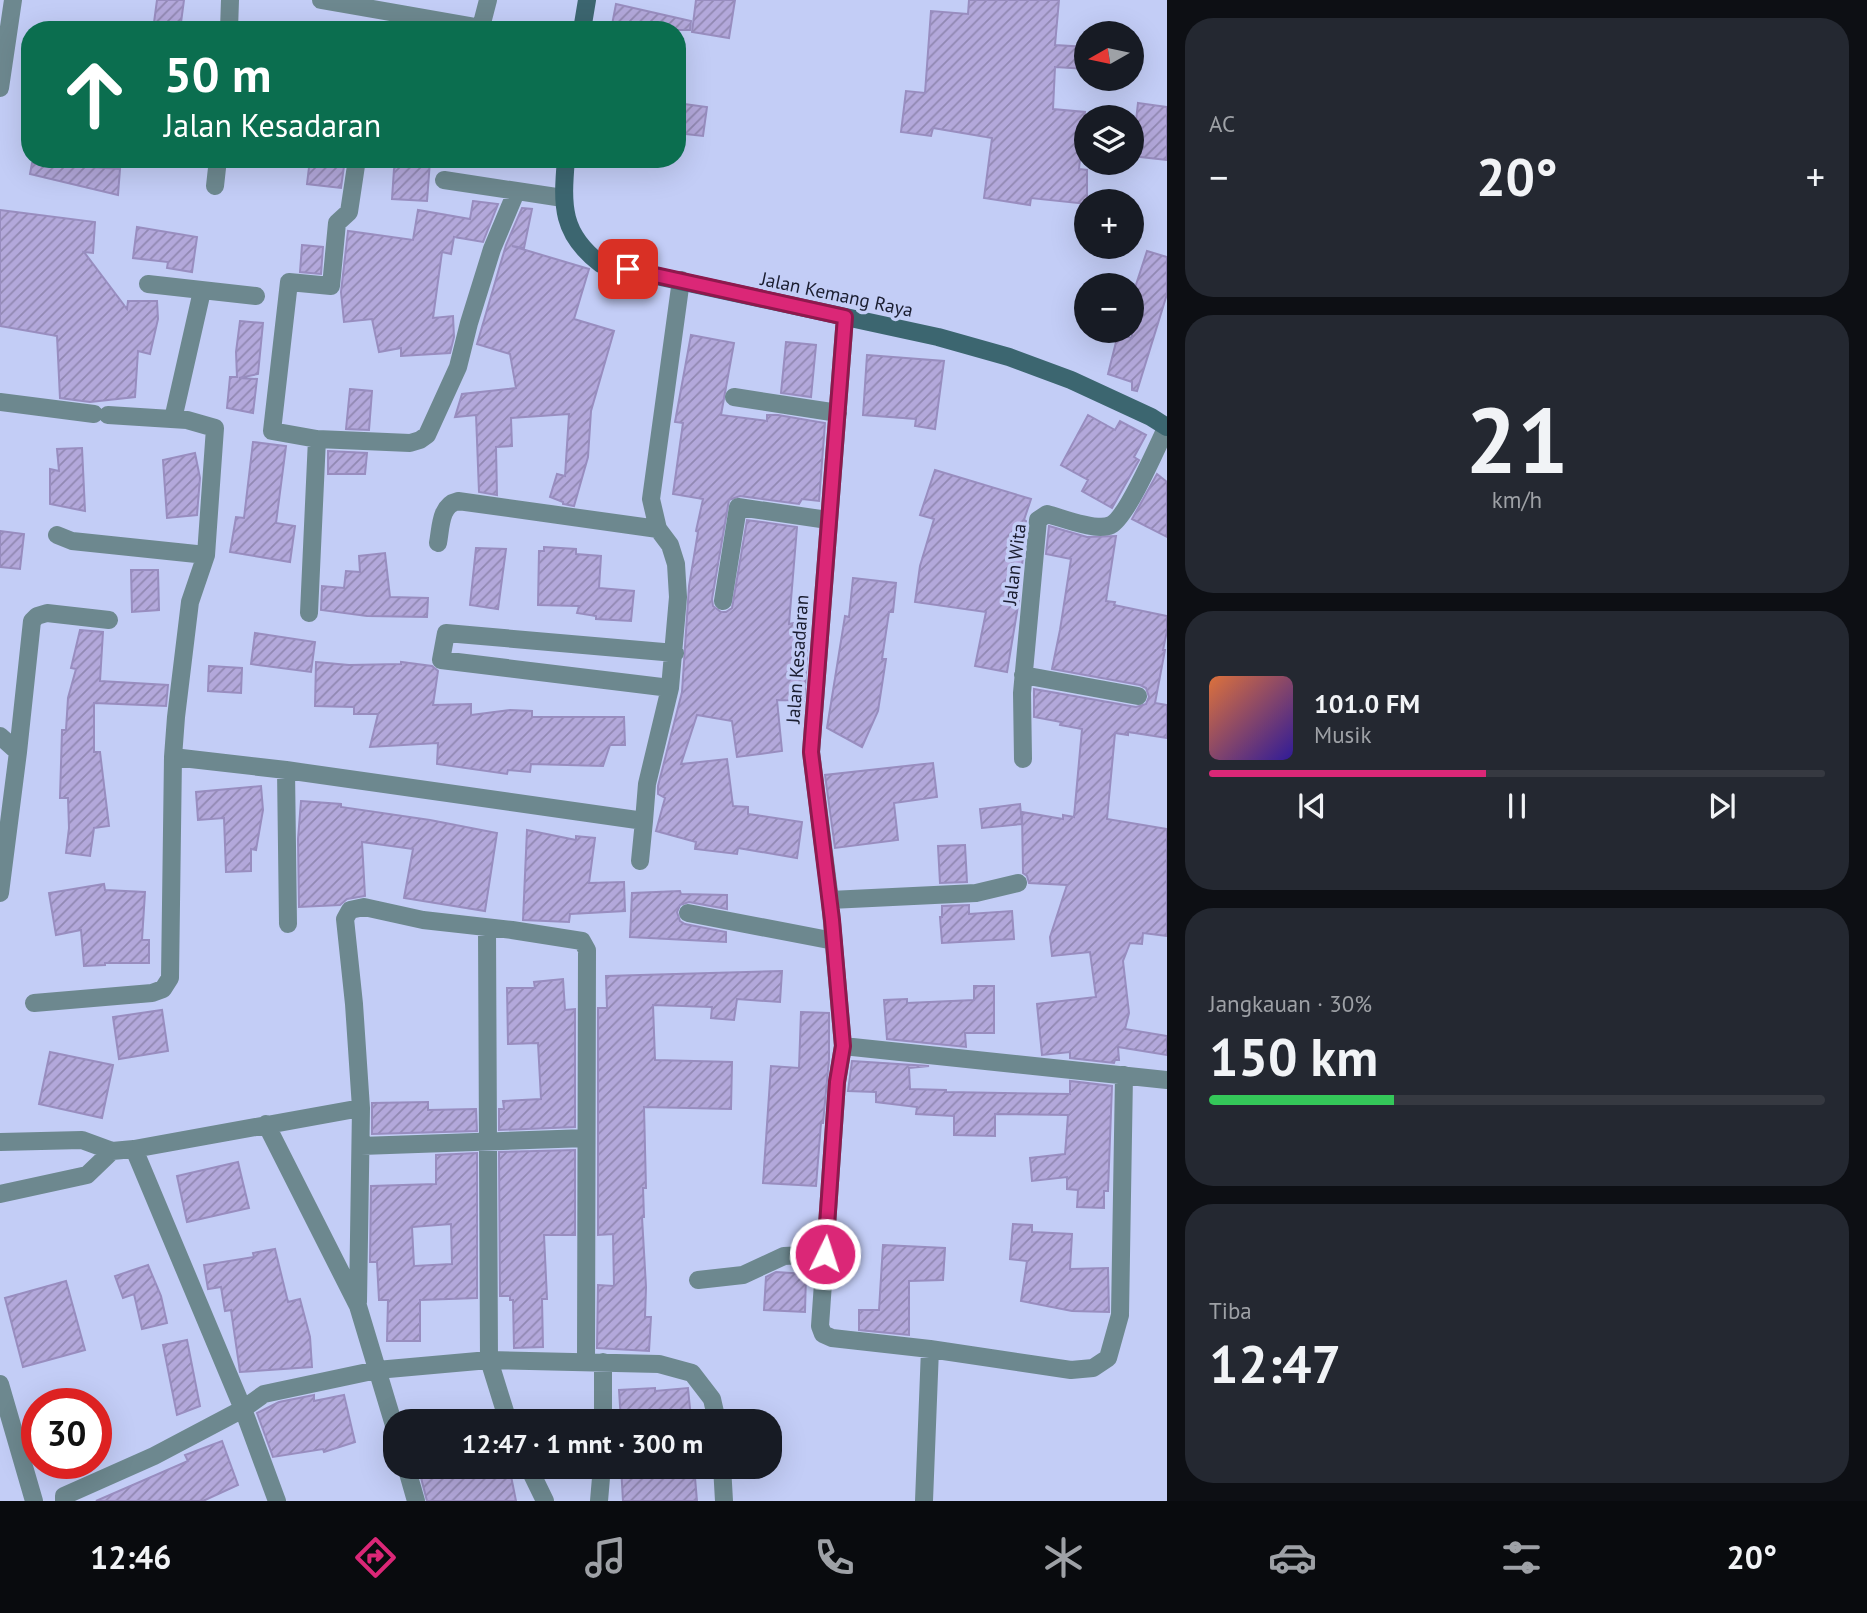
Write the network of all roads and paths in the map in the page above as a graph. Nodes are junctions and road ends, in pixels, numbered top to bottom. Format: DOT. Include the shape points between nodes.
graph roads {
  1 [pos="13,0"];
  2 [pos="230,0"];
  3 [pos="321,0"];
  4 [pos="488,0"];
  5 [pos="587,0"];
  6 [pos="229,21"];
  7 [pos="441,21"];
  8 [pos="487,21"];
  9 [pos="584,21"];
  10 [pos="0,88"];
  11 [pos="217,168"];
  12 [pos="356,168"];
  13 [pos="565,168"];
  14 [pos="444,180"];
  15 [pos="215,186"];
  16 [pos="516,192"];
  17 [pos="563,198"];
  18 [pos="681,280"];
  19 [pos="148,284"];
  20 [pos="202,291"];
  21 [pos="256,296"];
  22 [pos="845,317"];
  23 [pos="734,397"];
  24 [pos="0,402"];
  25 [pos="838,413"];
  26 [pos="173,419"];
  27 [pos="1167,427"];
  28 [pos="317,439"];
  29 [pos="828,520"];
  30 [pos="657,529"];
  31 [pos="57,535"];
  32 [pos="438,543"];
  33 [pos="206,555"];
  34 [pos="723,601"];
  35 [pos="309,613"];
  36 [pos="109,620"];
  37 [pos="675,653"];
  38 [pos="1023,676"];
  39 [pos="670,688"];
  40 [pos="1138,696"];
  41 [pos="0,736"];
  42 [pos="18,752"];
  43 [pos="173,757"];
  44 [pos="1023,759"];
  45 [pos="286,770"];
  46 [pos="8,776"];
  47 [pos="644,821"];
  48 [pos="2,861"];
  49 [pos="640,862"];
  50 [pos="1018,883"];
  51 [pos="0,893"];
  52 [pos="830,900"];
  53 [pos="688,914"];
  54 [pos="288,924"];
  55 [pos="486,928"];
  56 [pos="834,941"];
  57 [pos="34,1003"];
  58 [pos="843,1046"];
  59 [pos="1124,1075"];
  60 [pos="1167,1080"];
  61 [pos="361,1108"];
  62 [pos="266,1124"];
  63 [pos="586,1138"];
  64 [pos="488,1140"];
  65 [pos="0,1142"];
  66 [pos="361,1146"];
  67 [pos="134,1149"];
  68 [pos="112,1151"];
  69 [pos="0,1194"];
  70 [pos="825,1254"];
  71 [pos="698,1280"];
  72 [pos="358,1306"];
  73 [pos="930,1349"];
  74 [pos="489,1360"];
  75 [pos="595,1362"];
  76 [pos="377,1370"];
  77 [pos="0,1384"];
  78 [pos="243,1409"];
  79 [pos="389,1409"];
  80 [pos="504,1409"];
  81 [pos="601,1409"];
  82 [pos="714,1409"];
  83 [pos="410,1479"];
  84 [pos="534,1479"];
  85 [pos="601,1479"];
  86 [pos="723,1479"];
  87 [pos="34,1501"];
  88 [pos="64,1501"];
  89 [pos="277,1501"];
  90 [pos="416,1501"];
  91 [pos="545,1501"];
  92 [pos="598,1501"];
  93 [pos="724,1501"];
  94 [pos="924,1501"];
  1 -- 10 [label="street"];
  2 -- 6 [label="street"];
  3 -- 7 [label="street"];
  4 -- 8 [label="street"];
  5 -- 9 [label="street"];
  11 -- 15 [label="street"];
  12 -- 28 [label="street" via="349,212 337,223 331,286 289,282 272,431"];
  13 -- 17 [label="street, Jalan Kemang Raya"];
  14 -- 16 [label="street"];
  16 -- 17 [label="street"];
  16 -- 28 [label="street" via="492,249 458,367 427,435 410,443"];
  17 -- 18 [label="street, Jalan Kemang Raya" via="570,229 584,251 601,264"];
  18 -- 22 [label="street, Jalan Kemang Raya"];
  18 -- 30 [label="street" via="651,499"];
  19 -- 20 [label="street"];
  20 -- 21 [label="street"];
  20 -- 26 [label="street"];
  22 -- 25 [label="street, Jalan Kesadaran"];
  22 -- 27 [label="street, Jalan Kemang Raya" via="1009,357 1071,380"];
  23 -- 25 [label="street"];
  24 -- 26 [label="street"];
  25 -- 29 [label="street, Jalan Kesadaran"];
  26 -- 33 [label="street" via="215,428"];
  27 -- 38 [label="street, Jalan Wita" via="1139,486 1111,525 1097,527 1047,514 1038,520"];
  28 -- 35 [label="street"];
  29 -- 34 [label="street" via="738,507"];
  29 -- 52 [label="street, Jalan Kesadaran" via="811,752"];
  30 -- 32 [label="street" via="458,501 445,507"];
  30 -- 37 [label="street" via="670,545 676,564"];
  31 -- 33 [label="street" via="72,541"];
  33 -- 43 [label="street" via="190,603"];
  36 -- 42 [label="street" via="47,613 32,621"];
  37 -- 39 [label="street"];
  37 -- 39 [label="street" via="446,632 441,660"];
  38 -- 40 [label="street"];
  38 -- 44 [label="street, Jalan Wita"];
  39 -- 47 [label="street" via="647,783"];
  41 -- 42 [label="street"];
  42 -- 46 [label="street"];
  43 -- 45 [label="street"];
  43 -- 57 [label="street" via="170,978 163,989 152,993"];
  45 -- 47 [label="street"];
  45 -- 54 [label="street"];
  46 -- 48 [label="street"];
  47 -- 49 [label="street"];
  48 -- 51 [label="street"];
  50 -- 52 [label="street" via="976,893"];
  52 -- 56 [label="street, Jalan Kesadaran"];
  53 -- 56 [label="street"];
  55 -- 61 [label="street" via="364,907 350,910 345,919"];
  55 -- 63 [label="street" via="585,945"];
  55 -- 64 [label="street"];
  56 -- 58 [label="street, Jalan Kesadaran"];
  58 -- 59 [label="street"];
  58 -- 70 [label="street, Jalan Kesadaran"];
  59 -- 60 [label="street"];
  59 -- 73 [label="street" via="1120,1315 1108,1358 1093,1368 1071,1370"];
  61 -- 62 [label="street"];
  61 -- 66 [label="street"];
  62 -- 67 [label="street"];
  62 -- 72 [label="street"];
  63 -- 64 [label="street"];
  63 -- 75 [label="street"];
  64 -- 66 [label="street"];
  64 -- 74 [label="street"];
  65 -- 68 [label="street" via="82,1140"];
  66 -- 72 [label="street"];
  67 -- 68 [label="street"];
  67 -- 78 [label="street"];
  68 -- 69 [label="street" via="86,1175"];
  70 -- 71 [label="street" via="784,1256 743,1275"];
  70 -- 73 [label="street, Jalan Kesadaran" via="823,1334"];
  72 -- 76 [label="street"];
  73 -- 94 [label="street"];
  74 -- 75 [label="street"];
  74 -- 76 [label="street"];
  74 -- 80 [label="street"];
  75 -- 81 [label="street"];
  75 -- 82 [label="street" via="659,1364 692,1373"];
  76 -- 78 [label="street" via="264,1394"];
  76 -- 79 [label="street"];
  77 -- 87 [label="street"];
  78 -- 88 [label="street" via="155,1456 64,1496"];
  78 -- 89 [label="street"];
  83 -- 90 [label="street"];
  84 -- 91 [label="street"];
  85 -- 92 [label="street"];
  86 -- 93 [label="street"];
}
